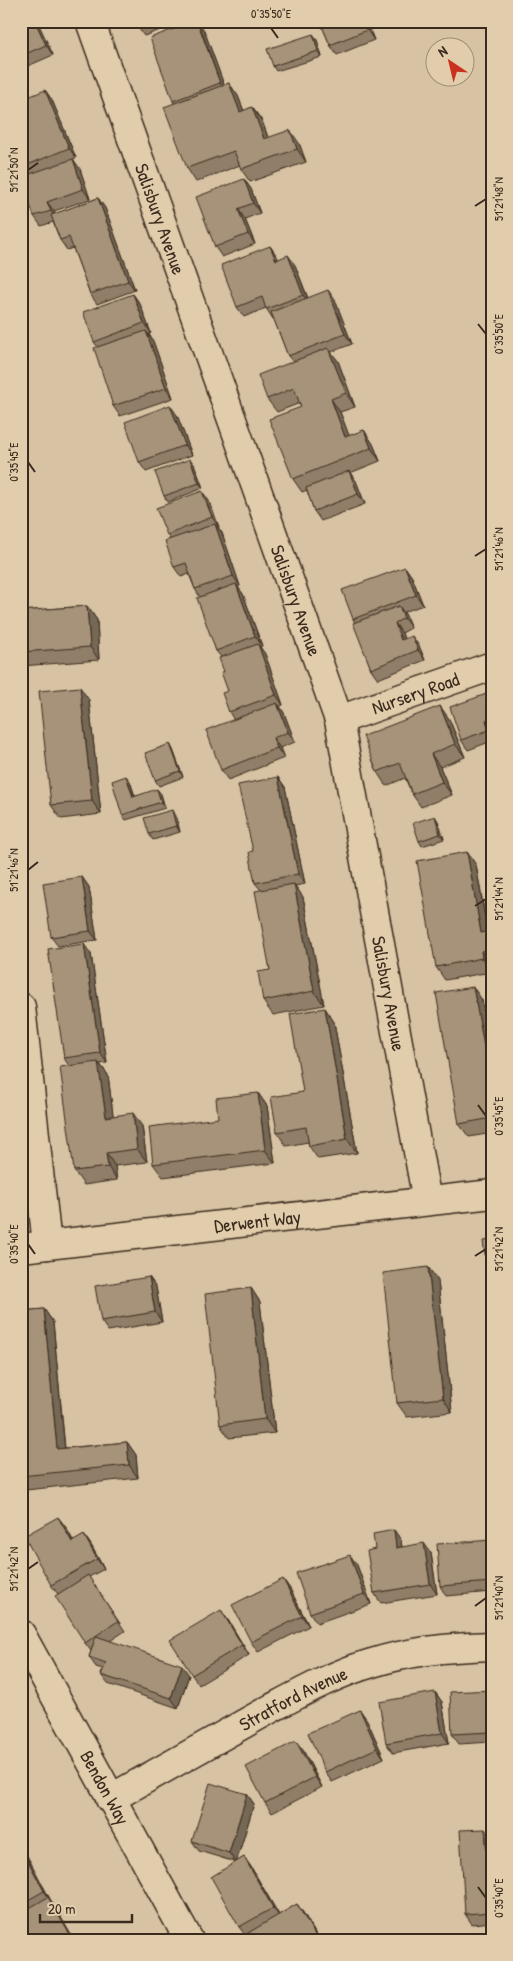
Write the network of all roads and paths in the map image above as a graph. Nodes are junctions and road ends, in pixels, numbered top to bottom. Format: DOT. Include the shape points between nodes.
graph roads {
  1 [pos="90,21"];
  2 [pos="492,666"];
  3 [pos="339,720"];
  4 [pos="21,1006"];
  5 [pos="492,1194"];
  6 [pos="427,1201"];
  7 [pos="34,1247"];
  8 [pos="21,1634"];
  9 [pos="492,1646"];
  10 [pos="110,1799"];
  11 [pos="189,1940"];
  1 -- 3 [label="street, Salisbury Avenue"];
  2 -- 3 [label="street, Nursery Road"];
  3 -- 6 [label="street, Salisbury Avenue"];
  4 -- 7 [label="street"];
  5 -- 6 [label="street, Derwent Way"];
  6 -- 7 [label="street, Derwent Way"];
  8 -- 10 [label="street, Bendon Way"];
  9 -- 10 [label="street, Stratford Avenue" via="392,1657 342,1674 255,1718"];
  10 -- 11 [label="street, Bendon Way"];
}
